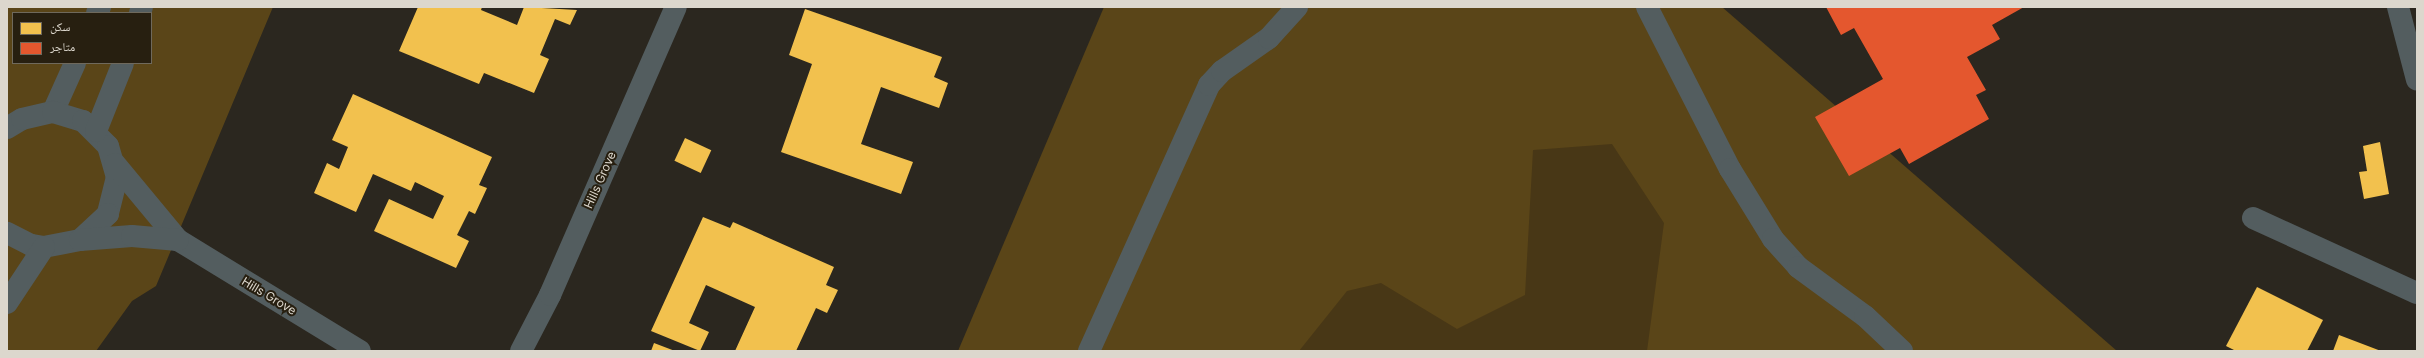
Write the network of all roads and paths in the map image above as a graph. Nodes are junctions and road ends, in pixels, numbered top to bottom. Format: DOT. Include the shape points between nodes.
graph roads {
  1 [pos="676,7"];
  2 [pos="1297,7"];
  3 [pos="1647,7"];
  4 [pos="2398,7"];
  5 [pos="75,64"];
  6 [pos="123,64"];
  7 [pos="2417,80"];
  8 [pos="52,112"];
  9 [pos="7,128"];
  10 [pos="96,131"];
  11 [pos="115,164"];
  12 [pos="2253,218"];
  13 [pos="7,234"];
  14 [pos="80,240"];
  15 [pos="178,240"];
  16 [pos="44,248"];
  17 [pos="2417,293"];
  18 [pos="7,303"];
  19 [pos="360,351"];
  20 [pos="521,351"];
  21 [pos="1089,351"];
  22 [pos="1902,351"];
  1 -- 20 [label="street, Hills Grove" via="550,295"];
  2 -- 21 [label="street" via="1269,38 1222,71 1209,85"];
  3 -- 22 [label="street" via="1730,170 1773,239 1798,267 1865,316"];
  4 -- 7 [label="street"];
  5 -- 8 [label="street"];
  6 -- 10 [label="street"];
  8 -- 9 [label="street" via="22,119"];
  8 -- 10 [label="street" via="68,115"];
  10 -- 11 [label="street" via="108,146"];
  11 -- 14 [label="street" via="116,190 108,214"];
  11 -- 15 [label="street, Hills Grove"];
  12 -- 17 [label="street"];
  13 -- 16 [label="street" via="18,241"];
  14 -- 15 [label="street, Hills Grove" via="132,236"];
  14 -- 16 [label="street, Hills Grove"];
  15 -- 19 [label="street, Hills Grove"];
  16 -- 18 [label="street"];
}
